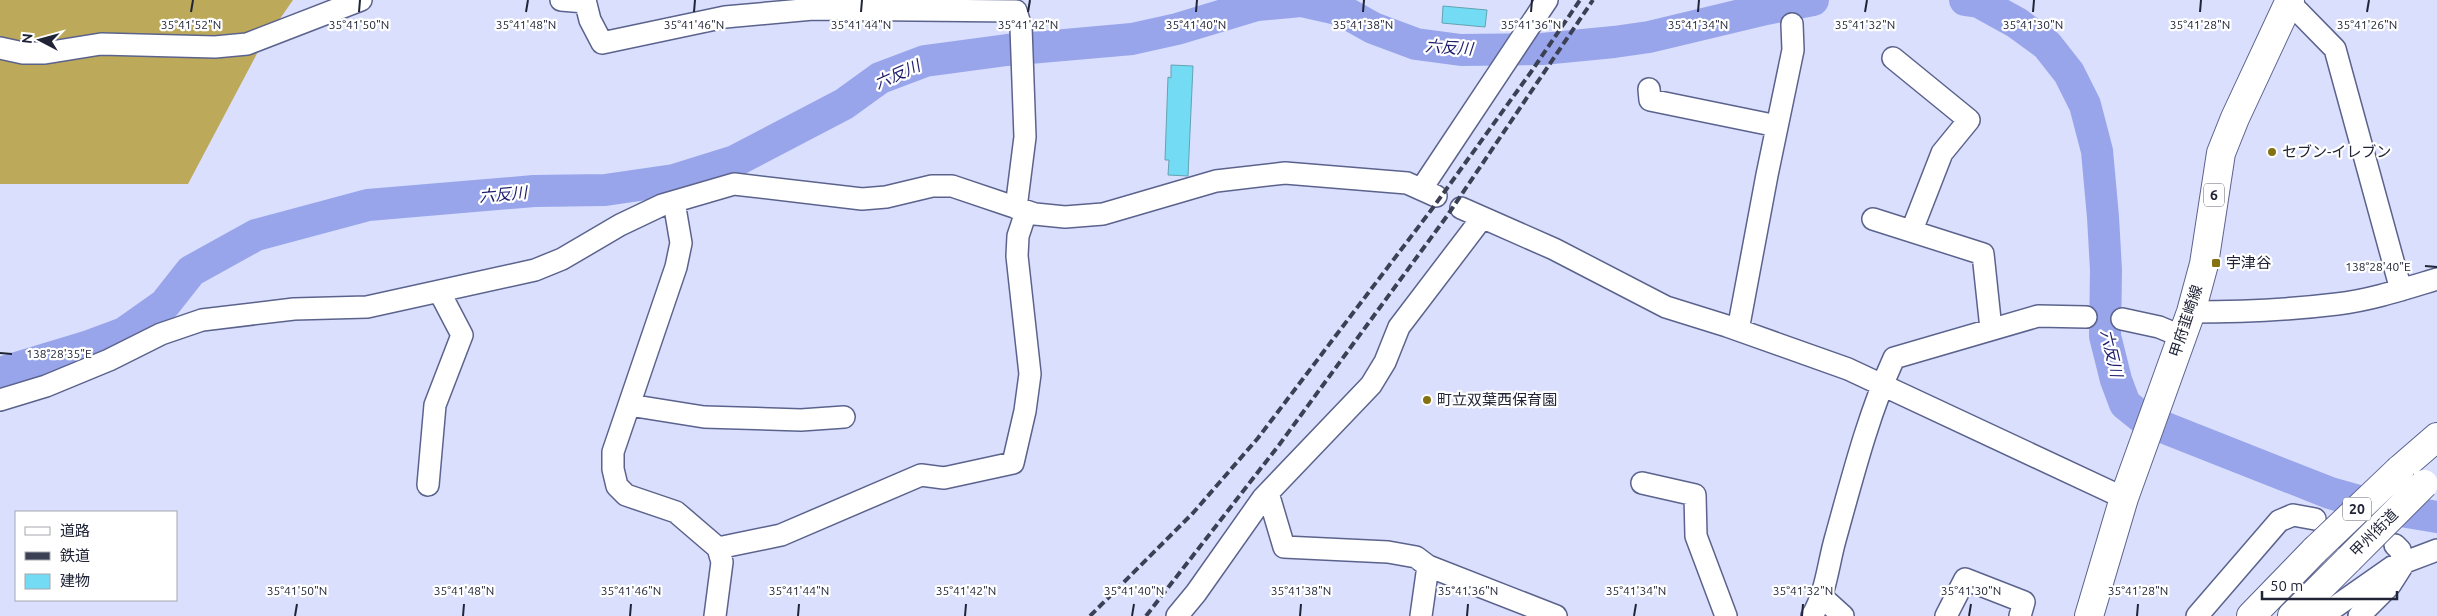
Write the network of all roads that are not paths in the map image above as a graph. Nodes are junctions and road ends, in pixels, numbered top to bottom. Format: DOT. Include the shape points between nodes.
graph roads {
  1 [pos="361,0"];
  2 [pos="561,0"];
  3 [pos="585,1"];
  4 [pos="2290,1"];
  5 [pos="1542,7"];
  6 [pos="1792,24"];
  7 [pos="0,48"];
  8 [pos="1892,58"];
  9 [pos="1649,89"];
  10 [pos="1777,126"];
  11 [pos="674,202"];
  12 [pos="1461,208"];
  13 [pos="1021,210"];
  14 [pos="1482,218"];
  15 [pos="1874,219"];
  16 [pos="1912,230"];
  17 [pos="2437,279"];
  18 [pos="2402,290"];
  19 [pos="440,293"];
  20 [pos="2086,317"];
  21 [pos="2122,319"];
  22 [pos="2187,324"];
  23 [pos="1738,330"];
  24 [pos="1992,330"];
  25 [pos="1882,385"];
  26 [pos="0,400"];
  27 [pos="629,405"];
  28 [pos="844,417"];
  29 [pos="2437,437"];
  30 [pos="2430,479"];
  31 [pos="1642,483"];
  32 [pos="428,485"];
  33 [pos="1268,493"];
  34 [pos="2124,498"];
  35 [pos="2315,519"];
  36 [pos="718,548"];
  37 [pos="2437,550"];
  38 [pos="2400,554"];
  39 [pos="1428,566"];
  40 [pos="1822,596"];
  41 [pos="1194,607"];
  42 [pos="715,616"];
  43 [pos="1176,616"];
  44 [pos="1421,616"];
  45 [pos="1556,616"];
  46 [pos="1726,616"];
  47 [pos="1812,616"];
  48 [pos="1843,616"];
  49 [pos="1946,616"];
  50 [pos="2020,616"];
  51 [pos="2089,616"];
  52 [pos="2197,616"];
  53 [pos="2251,616"];
  54 [pos="2292,616"];
  55 [pos="2322,616"];
  56 [pos="2359,616"];
  1 -- 7 [label="street" via="247,44 214,47 101,44 45,53"];
  2 -- 3 [label="street"];
  3 -- 13 [label="street" via="602,43 724,17 813,10 1016,11 1022,26 1024,65"];
  4 -- 18 [label="street" via="2335,49"];
  4 -- 22 [label="main road, 甲府韮崎線 / 6" via="2221,153 2204,264"];
  5 -- 13 [label="street" via="1429,192 1407,183 1285,173 1216,181 1103,214 1065,217"];
  6 -- 10 [label="street" via="1793,50"];
  8 -- 16 [label="street" via="1969,120 1942,153"];
  9 -- 10 [label="street" via="1650,100"];
  10 -- 23 [label="street"];
  11 -- 13 [label="street" via="734,184 862,199 932,186 952,186"];
  11 -- 19 [label="street" via="620,225 562,259"];
  11 -- 27 [label="street" via="681,243 676,267"];
  12 -- 14 [label="street"];
  13 -- 36 [label="street" via="1017,256 1030,374 1013,463 944,478 921,475 781,535"];
  14 -- 23 [label="street" via="1554,249 1666,307"];
  14 -- 33 [label="street" via="1399,327 1371,385"];
  15 -- 16 [label="street"];
  16 -- 24 [label="street" via="1983,254"];
  17 -- 18 [label="street"];
  18 -- 22 [label="street" via="2338,304 2246,312"];
  19 -- 26 [label="street" via="367,308 294,309 202,320 161,334 46,386"];
  19 -- 32 [label="street" via="462,335 436,405"];
  20 -- 24 [label="street" via="2038,316"];
  21 -- 22 [label="street" via="2159,327"];
  22 -- 34 [label="main road, 甲府韮崎線 / 6"];
  23 -- 25 [label="street" via="1848,369"];
  24 -- 25 [label="street" via="1894,358"];
  25 -- 34 [label="street"];
  25 -- 40 [label="street" via="1842,515"];
  27 -- 28 [label="street" via="713,418 801,420"];
  27 -- 36 [label="street" via="613,452 612,469 617,486 626,495 676,512"];
  29 -- 53 [label="main road, 甲州街道 / 20, bridge" via="2315,550"];
  30 -- 54 [label="main road, 甲州街道 / 20, bridge"];
  31 -- 46 [label="street" via="1695,496 1696,536"];
  33 -- 39 [label="street" via="1284,547 1388,552 1416,557"];
  33 -- 41 [label="street"];
  34 -- 51 [label="main road, 甲府韮崎線 / 6"];
  35 -- 52 [label="street" via="2293,515 2279,521"];
  36 -- 42 [label="street" via="722,562"];
  37 -- 38 [label="street"];
  38 -- 55 [label="street" via="2392,567"];
  38 -- 56 [label="street" via="2390,585"];
  39 -- 44 [label="street"];
  39 -- 45 [label="street"];
  40 -- 47 [label="street"];
  40 -- 48 [label="street"];
  41 -- 43 [label="street"];
  49 -- 50 [label="street" via="1965,579 2024,602"];
}
